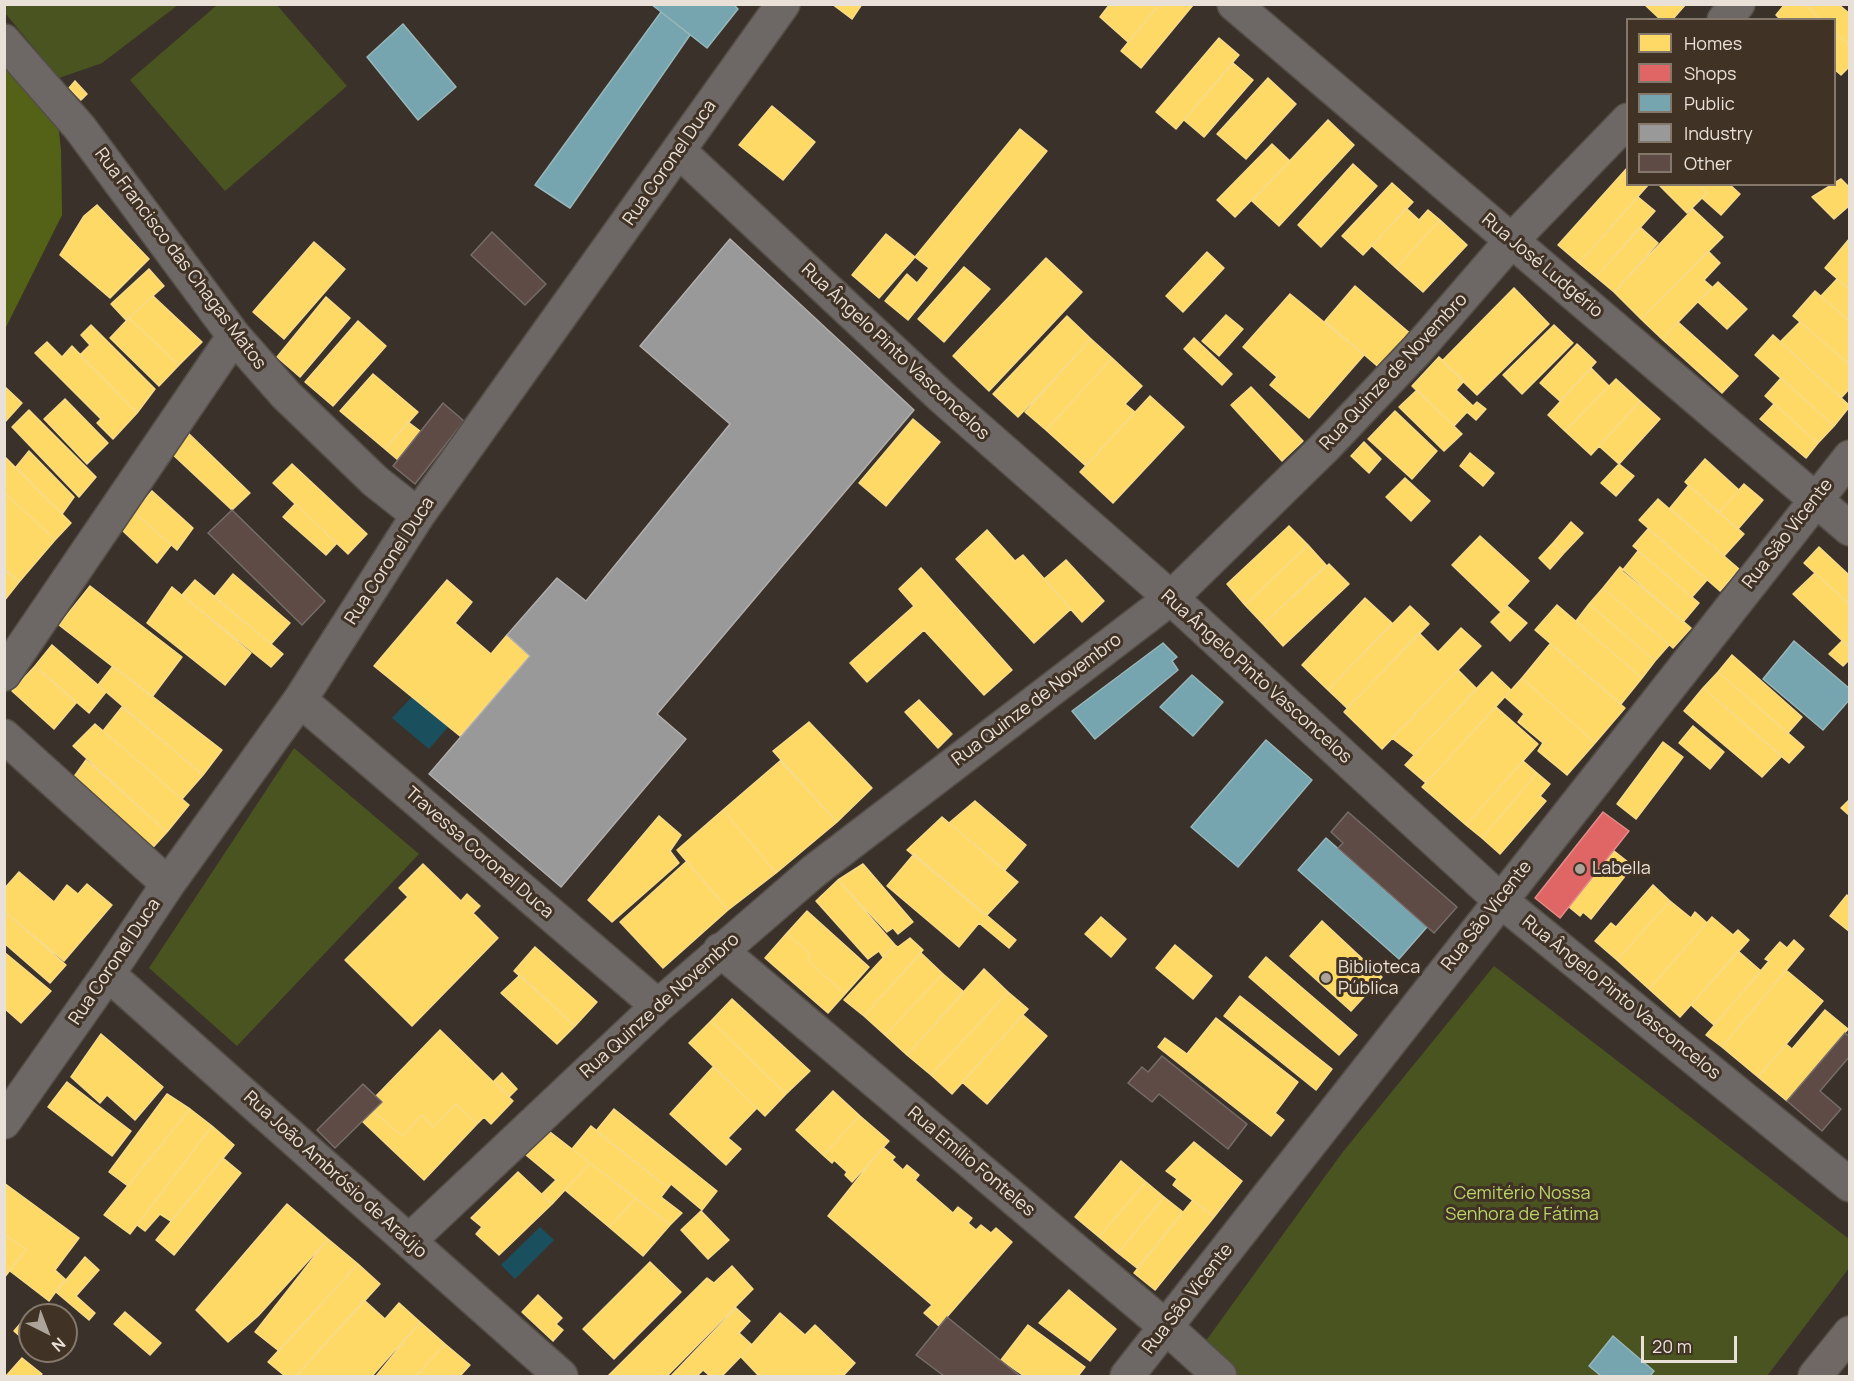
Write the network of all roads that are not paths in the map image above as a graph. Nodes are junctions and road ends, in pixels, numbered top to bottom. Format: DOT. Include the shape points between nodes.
graph roads {
  1 [pos="783,4"];
  2 [pos="1234,4"];
  3 [pos="1738,4"];
  4 [pos="1726,18"];
  5 [pos="4,41"];
  6 [pos="1626,122"];
  7 [pos="679,151"];
  8 [pos="1512,240"];
  9 [pos="234,336"];
  10 [pos="1850,457"];
  11 [pos="1816,500"];
  12 [pos="418,515"];
  13 [pos="1850,529"];
  14 [pos="1171,598"];
  15 [pos="4,674"];
  16 [pos="300,700"];
  17 [pos="4,736"];
  18 [pos="168,884"];
  19 [pos="1500,900"];
  20 [pos="720,950"];
  21 [pos="108,974"];
  22 [pos="658,1006"];
  23 [pos="4,1122"];
  24 [pos="1850,1185"];
  25 [pos="409,1241"];
  26 [pos="1166,1327"];
  27 [pos="1850,1333"];
  28 [pos="561,1377"];
  29 [pos="1127,1377"];
  30 [pos="1220,1377"];
  31 [pos="1815,1377"];
  1 -- 7 [label="street, Rua Coronel Duca"];
  2 -- 8 [label="street, Rua José Ludgério"];
  3 -- 4 [label="street"];
  5 -- 9 [label="street, Rua Francisco das Chagas Matos" via="80,128"];
  6 -- 8 [label="street, Rua Quinze de Novembro"];
  7 -- 12 [label="street, Rua Coronel Duca"];
  7 -- 14 [label="street, Rua Ângelo Pinto Vasconcelos" via="943,398"];
  8 -- 11 [label="street, Rua José Ludgério"];
  8 -- 14 [label="street, Rua Quinze de Novembro" via="1324,448"];
  9 -- 12 [label="street, Rua Francisco das Chagas Matos" via="286,395 375,481"];
  9 -- 15 [label="street"];
  10 -- 11 [label="street, Rua São Vicente"];
  11 -- 13 [label="street, Rua José Ludgério"];
  11 -- 19 [label="street, Rua São Vicente"];
  12 -- 16 [label="street, Rua Coronel Duca"];
  14 -- 19 [label="street, Rua Ângelo Pinto Vasconcelos"];
  14 -- 20 [label="street, Rua Quinze de Novembro" via="814,871"];
  16 -- 18 [label="street, Rua Coronel Duca"];
  16 -- 22 [label="street, Travessa Coronel Duca"];
  17 -- 18 [label="street"];
  18 -- 21 [label="street, Rua Coronel Duca"];
  19 -- 24 [label="street, Rua Ângelo Pinto Vasconcelos"];
  19 -- 26 [label="street, Rua São Vicente"];
  20 -- 22 [label="street, Rua Quinze de Novembro"];
  20 -- 26 [label="street, Rua Emílio Fonteles"];
  21 -- 23 [label="street, Rua Coronel Duca"];
  21 -- 25 [label="street, Rua João Ambrósio de Araújo"];
  22 -- 25 [label="street, Rua Quinze de Novembro"];
  25 -- 28 [label="street, Rua João Ambrósio de Araújo"];
  26 -- 29 [label="street, Rua São Vicente"];
  26 -- 30 [label="street, Rua Emílio Fonteles"];
  27 -- 31 [label="main road"];
}
